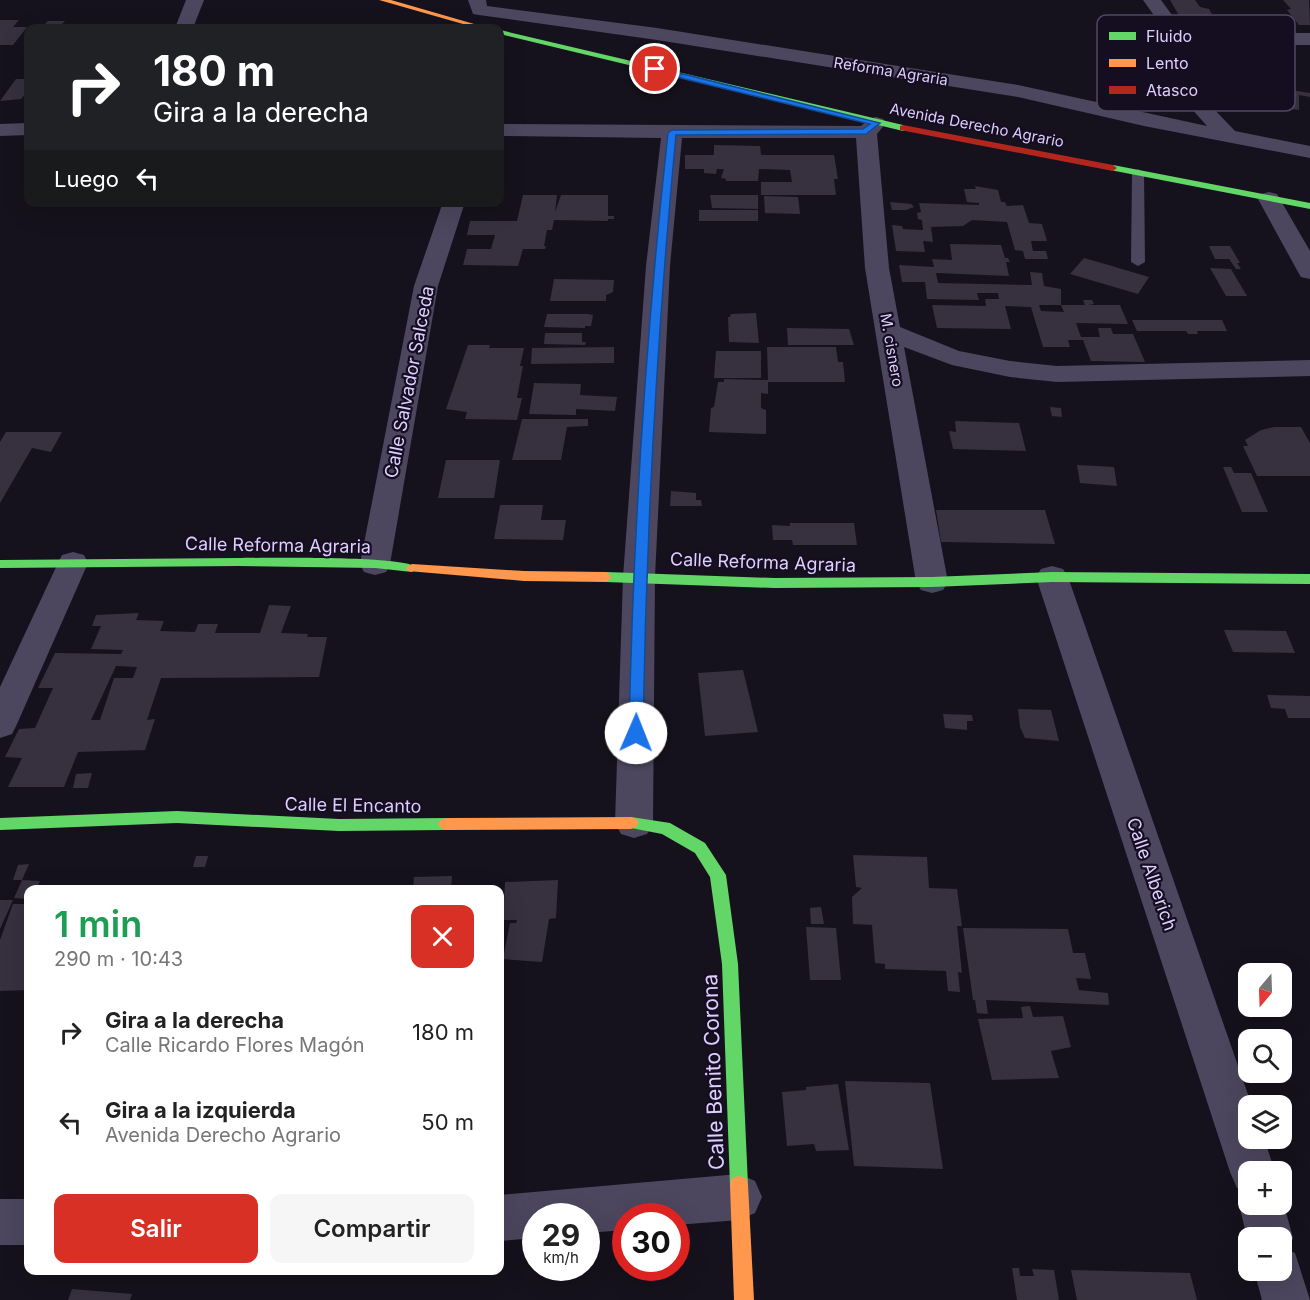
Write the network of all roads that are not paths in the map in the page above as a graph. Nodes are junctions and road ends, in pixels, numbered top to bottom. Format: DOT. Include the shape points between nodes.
graph roads {
  1 [pos="195,0"];
  2 [pos="383,0"];
  3 [pos="1152,0"];
  4 [pos="1163,15"];
  5 [pos="481,17"];
  6 [pos="186,24"];
  7 [pos="504,33"];
  8 [pos="1097,108"];
  9 [pos="1111,111"];
  10 [pos="1204,111"];
  11 [pos="871,127"];
  12 [pos="24,129"];
  13 [pos="0,130"];
  14 [pos="504,130"];
  15 [pos="672,133"];
  16 [pos="1228,136"];
  17 [pos="1310,152"];
  18 [pos="1138,173"];
  19 [pos="1269,199"];
  20 [pos="1310,206"];
  21 [pos="452,207"];
  22 [pos="1138,262"];
  23 [pos="1310,272"];
  24 [pos="889,332"];
  25 [pos="1310,368"];
  26 [pos="73,563"];
  27 [pos="0,564"];
  28 [pos="375,564"];
  29 [pos="639,577"];
  30 [pos="1052,577"];
  31 [pos="1310,579"];
  32 [pos="933,582"];
  33 [pos="0,724"];
  34 [pos="634,822"];
  35 [pos="0,824"];
  36 [pos="700,848"];
  37 [pos="1249,1161"];
  38 [pos="738,1197"];
  39 [pos="504,1218"];
  40 [pos="0,1222"];
  41 [pos="24,1222"];
  42 [pos="1281,1281"];
  43 [pos="744,1300"];
  44 [pos="1286,1300"];
  1 -- 6 [label="street"];
  2 -- 5 [label="street"];
  3 -- 4 [label="street"];
  5 -- 8 [label="street, Reforma Agraria" via="657,34 1018,91"];
  7 -- 11 [label="street, Avenida Derecho Agrario"];
  9 -- 16 [label="street, Reforma Agraria"];
  10 -- 16 [label="street"];
  11 -- 15 [label="street"];
  11 -- 18 [label="street, Avenida Derecho Agrario"];
  11 -- 24 [label="street, M. cisnero" via="877,268"];
  12 -- 13 [label="street"];
  14 -- 15 [label="street"];
  15 -- 29 [label="street" via="658,266"];
  16 -- 17 [label="street, Reforma Agraria"];
  18 -- 19 [label="street, Avenida Derecho Agrario"];
  18 -- 22 [label="lane"];
  19 -- 20 [label="street, Avenida Derecho Agrario"];
  19 -- 23 [label="street"];
  21 -- 28 [label="street, Calle Salvador Salceda" via="426,286"];
  24 -- 25 [label="street" via="952,357 1057,374"];
  24 -- 32 [label="street, M. cisnero"];
  26 -- 27 [label="street, Calle Reforma Agraria"];
  26 -- 28 [label="street, Calle Reforma Agraria"];
  26 -- 33 [label="street"];
  28 -- 29 [label="street, Calle Reforma Agraria" via="440,572"];
  29 -- 32 [label="street, Calle Reforma Agraria" via="774,583"];
  29 -- 34 [label="street"];
  30 -- 31 [label="street, Calle Reforma Agraria"];
  30 -- 32 [label="street, Calle Reforma Agraria"];
  30 -- 37 [label="street, Calle Alberich"];
  34 -- 35 [label="street, Calle El Encanto" via="339,825 177,817"];
  34 -- 36 [label="street, Calle El Encanto" via="665,828"];
  36 -- 38 [label="street, Calle Benito Corona" via="718,875 730,964"];
  38 -- 39 [label="street"];
  38 -- 43 [label="street, Calle Benito Corona"];
  40 -- 41 [label="street"];
  42 -- 44 [label="street"];
}
